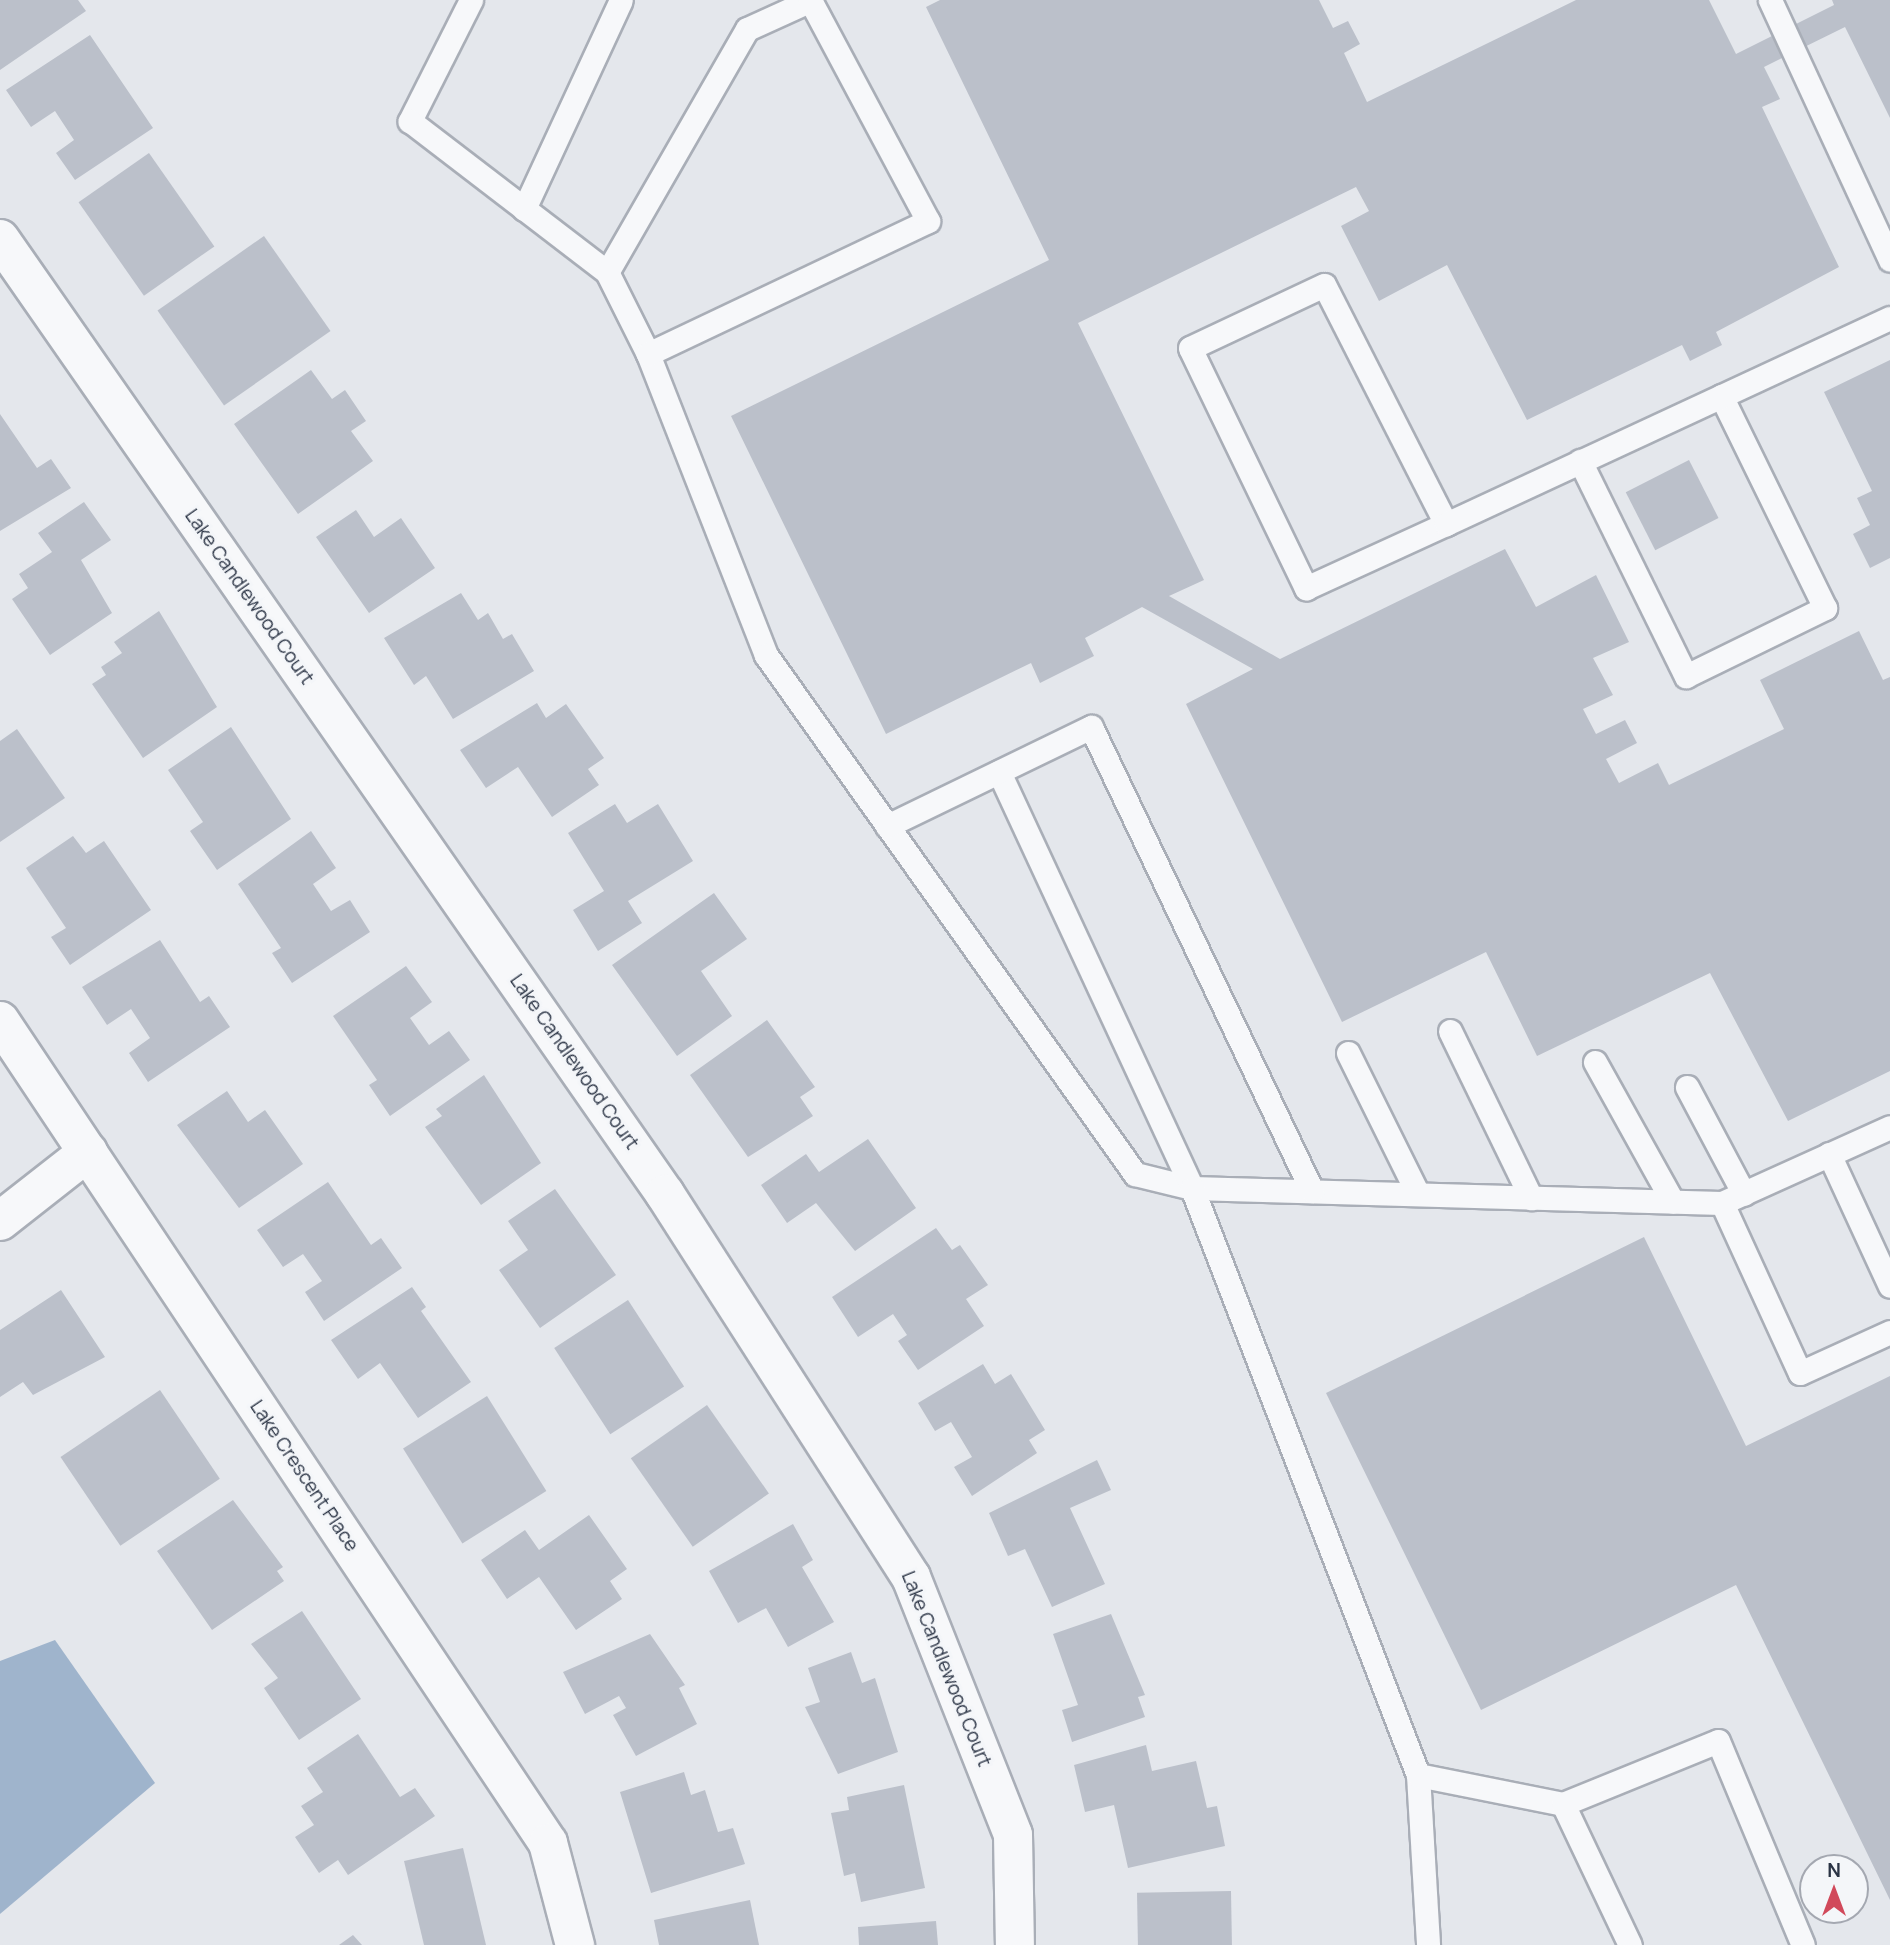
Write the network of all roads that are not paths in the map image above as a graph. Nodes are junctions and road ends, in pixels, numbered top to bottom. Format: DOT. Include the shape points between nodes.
graph roads {
  1 [pos="471,0"];
  2 [pos="621,0"];
  3 [pos="810,0"];
  4 [pos="1770,0"];
  5 [pos="524,209"];
  6 [pos="0,239"];
  7 [pos="1890,260"];
  8 [pos="607,272"];
  9 [pos="1890,318"];
  10 [pos="648,354"];
  11 [pos="1721,396"];
  12 [pos="1580,461"];
  13 [pos="1446,524"];
  14 [pos="999,772"];
  15 [pos="887,826"];
  16 [pos="0,1021"];
  17 [pos="1450,1031"];
  18 [pos="1348,1053"];
  19 [pos="1595,1062"];
  20 [pos="1687,1087"];
  21 [pos="1890,1127"];
  22 [pos="89,1152"];
  23 [pos="1829,1154"];
  24 [pos="1192,1188"];
  25 [pos="1312,1191"];
  26 [pos="1418,1194"];
  27 [pos="1744,1194"];
  28 [pos="1531,1198"];
  29 [pos="1673,1202"];
  30 [pos="1722,1203"];
  31 [pos="0,1221"];
  32 [pos="1890,1286"];
  33 [pos="1890,1332"];
  34 [pos="1418,1775"];
  35 [pos="1563,1804"];
  36 [pos="575,1945"];
  37 [pos="1015,1945"];
  38 [pos="1428,1945"];
  39 [pos="1630,1945"];
  40 [pos="1802,1945"];
  1 -- 5 [label="lane" via="410,121"];
  2 -- 5 [label="lane"];
  3 -- 8 [label="lane" via="747,29"];
  3 -- 10 [label="lane" via="928,221"];
  4 -- 7 [label="lane"];
  5 -- 8 [label="lane"];
  6 -- 37 [label="street, Lake Candlewood Court" via="665,1194 911,1577 1013,1835"];
  8 -- 10 [label="lane"];
  9 -- 11 [label="lane"];
  10 -- 15 [label="lane" via="766,655"];
  11 -- 12 [label="lane"];
  11 -- 12 [label="lane" via="1825,608 1686,676"];
  12 -- 13 [label="lane"];
  13 -- 13 [label="lane" via="1324,285 1190,348 1306,588"];
  14 -- 15 [label="lane"];
  14 -- 24 [label="lane"];
  14 -- 25 [label="lane" via="1091,727"];
  15 -- 24 [label="lane" via="1135,1174"];
  16 -- 22 [label="street, Lake Crescent Place"];
  17 -- 28 [label="lane"];
  18 -- 26 [label="lane"];
  19 -- 29 [label="lane"];
  20 -- 27 [label="lane"];
  21 -- 23 [label="lane"];
  22 -- 31 [label="street"];
  22 -- 36 [label="street, Lake Crescent Place" via="548,1843"];
  23 -- 27 [label="lane"];
  23 -- 32 [label="lane"];
  24 -- 25 [label="lane"];
  24 -- 34 [label="lane"];
  25 -- 26 [label="lane"];
  26 -- 28 [label="lane"];
  27 -- 30 [label="lane"];
  28 -- 29 [label="lane"];
  29 -- 30 [label="lane"];
  30 -- 33 [label="lane" via="1800,1373"];
  34 -- 35 [label="lane"];
  34 -- 38 [label="lane"];
  35 -- 39 [label="lane"];
  35 -- 40 [label="lane" via="1718,1741"];
}
